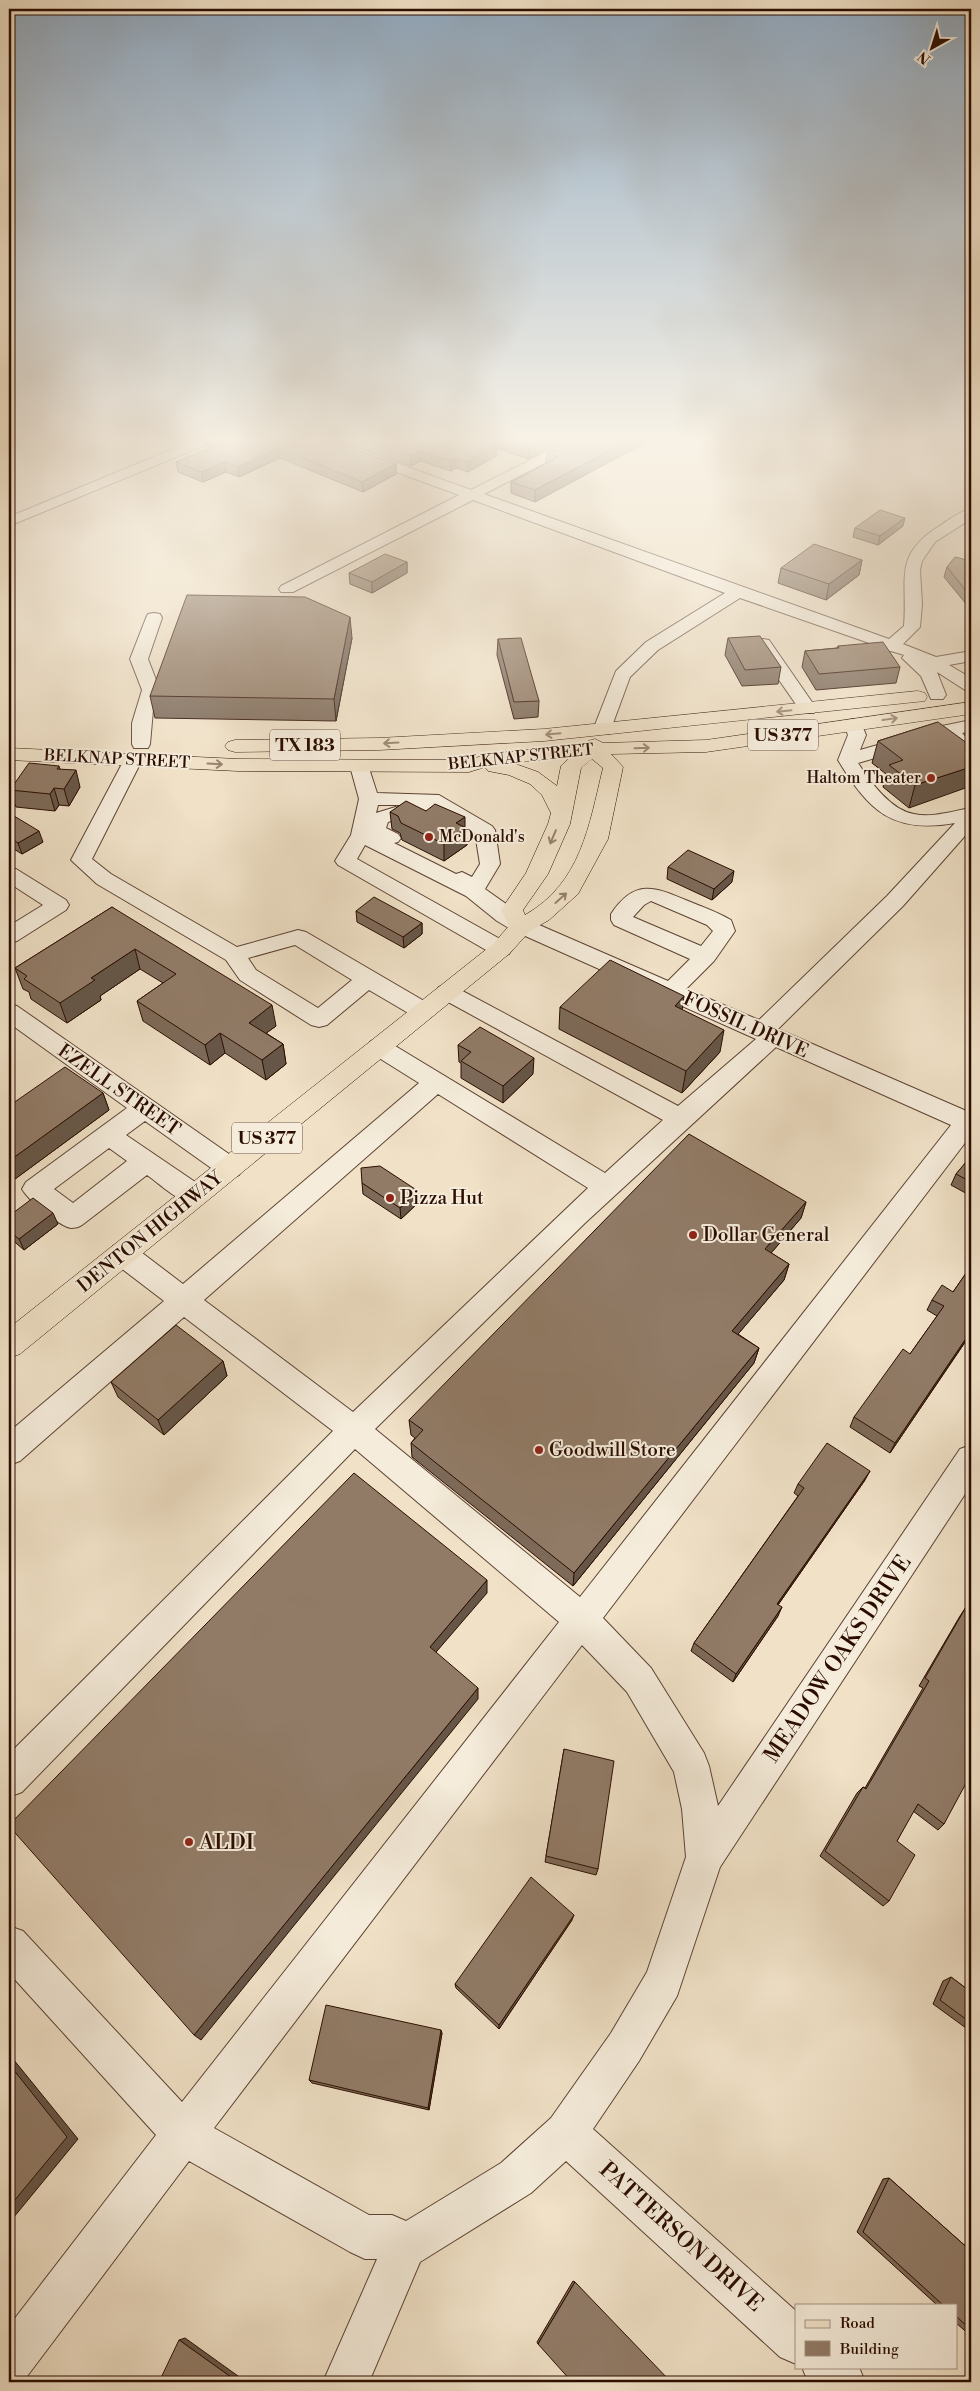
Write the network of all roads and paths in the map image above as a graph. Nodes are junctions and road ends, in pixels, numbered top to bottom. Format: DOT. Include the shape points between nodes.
graph roads {
  1 [pos="365,550"];
  2 [pos="624,550"];
  3 [pos="922,550"];
  4 [pos="287,589"];
  5 [pos="738,592"];
  6 [pos="154,618"];
  7 [pos="763,644"];
  8 [pos="892,645"];
  9 [pos="860,652"];
  10 [pos="971,656"];
  11 [pos="935,662"];
  12 [pos="971,686"];
  13 [pos="971,691"];
  14 [pos="937,695"];
  15 [pos="971,708"];
  16 [pos="808,709"];
  17 [pos="853,725"];
  18 [pos="971,726"];
  19 [pos="602,730"];
  20 [pos="949,730"];
  21 [pos="9,739"];
  22 [pos="593,749"];
  23 [pos="137,752"];
  24 [pos="9,754"];
  25 [pos="971,754"];
  26 [pos="846,760"];
  27 [pos="360,766"];
  28 [pos="469,766"];
  29 [pos="369,799"];
  30 [pos="561,813"];
  31 [pos="971,816"];
  32 [pos="485,830"];
  33 [pos="361,835"];
  34 [pos="9,874"];
  35 [pos="473,891"];
  36 [pos="522,926"];
  37 [pos="9,936"];
  38 [pos="501,949"];
  39 [pos="234,955"];
  40 [pos="704,956"];
  41 [pos="368,979"];
  42 [pos="447,992"];
  43 [pos="670,992"];
  44 [pos="423,1011"];
  45 [pos="9,1012"];
  46 [pos="767,1035"];
  47 [pos="379,1047"];
  48 [pos="436,1082"];
  49 [pos="145,1108"];
  50 [pos="679,1118"];
  51 [pos="970,1122"];
  52 [pos="108,1135"];
  53 [pos="146,1161"];
  54 [pos="230,1168"];
  55 [pos="606,1186"];
  56 [pos="196,1196"];
  57 [pos="123,1254"];
  58 [pos="184,1300"];
  59 [pos="9,1346"];
  60 [pos="354,1430"];
  61 [pos="9,1450"];
  62 [pos="971,1459"];
  63 [pos="581,1619"];
  64 [pos="9,1779"];
  65 [pos="705,1858"];
  66 [pos="9,1945"];
  67 [pos="566,2133"];
  68 [pos="183,2134"];
  69 [pos="405,2247"];
  70 [pos="795,2340"];
  71 [pos="9,2363"];
  72 [pos="826,2368"];
  73 [pos="346,2382"];
  74 [pos="842,2382"];
  1 -- 4 [label="street"];
  2 -- 5 [label="street"];
  3 -- 8 [label="street" via="912,570 912,627"];
  5 -- 8 [label="street"];
  5 -- 19 [label="street" via="652,646 622,676"];
  6 -- 23 [label="street" via="139,660 151,690 145,702"];
  7 -- 16 [label="street"];
  8 -- 9 [label="street"];
  8 -- 11 [label="street"];
  8 -- 14 [label="street" via="929,672"];
  10 -- 11 [label="street"];
  11 -- 12 [label="street"];
  13 -- 14 [label="main road, BELKNAP STREET / US 377"];
  14 -- 16 [label="main road, BELKNAP STREET / US 377"];
  17 -- 15 [label="main road, BELKNAP STREET / US 377, one-way"];
  16 -- 19 [label="main road, BELKNAP STREET / US 377, one-way"];
  22 -- 17 [label="main road, BELKNAP STREET / US 377, one-way" via="706,746"];
  17 -- 26 [label="street" via="857,735"];
  18 -- 20 [label="street"];
  19 -- 22 [label="main road"];
  19 -- 23 [label="main road, BELKNAP STREET / TX 183, one-way" via="379,744"];
  20 -- 25 [label="street"];
  20 -- 26 [label="street"];
  21 -- 23 [label="main road, BELKNAP STREET / TX 183"];
  22 -- 28 [label="main road, BELKNAP STREET / TX 183" via="489,760"];
  22 -- 30 [label="main road" via="571,766"];
  36 -- 22 [label="main road, DENTON HIGHWAY / US 377, one-way" via="567,894 598,839 612,767"];
  23 -- 24 [label="main road, BELKNAP STREET / TX 183"];
  23 -- 27 [label="main road, BELKNAP STREET / TX 183, one-way" via="238,765"];
  23 -- 39 [label="street" via="81,860 104,879"];
  26 -- 31 [label="street" via="860,781 890,810 908,820"];
  27 -- 28 [label="main road, BELKNAP STREET / TX 183"];
  27 -- 29 [label="street"];
  28 -- 30 [label="main road" via="503,767 536,778 550,790"];
  29 -- 32 [label="street" via="432,799"];
  29 -- 33 [label="street"];
  30 -- 36 [label="main road, one-way" via="537,874 512,910"];
  31 -- 46 [label="street"];
  32 -- 35 [label="street" via="490,864"];
  32 -- 35 [label="street" via="418,806 379,818 375,830 458,874"];
  33 -- 35 [label="street"];
  33 -- 38 [label="street" via="345,861"];
  34 -- 37 [label="street" via="58,905"];
  35 -- 36 [label="street, FOSSIL DRIVE"];
  36 -- 38 [label="main road, DENTON HIGHWAY / US 377"];
  36 -- 43 [label="street, FOSSIL DRIVE"];
  38 -- 42 [label="main road, DENTON HIGHWAY / US 377"];
  39 -- 41 [label="street" via="298,938"];
  39 -- 41 [label="street" via="248,975 318,1019"];
  40 -- 43 [label="street"];
  41 -- 44 [label="street"];
  42 -- 44 [label="main road, DENTON HIGHWAY / US 377"];
  42 -- 50 [label="street"];
  43 -- 46 [label="street, FOSSIL DRIVE"];
  44 -- 47 [label="main road, DENTON HIGHWAY / US 377"];
  45 -- 49 [label="street, EZELL STREET"];
  46 -- 50 [label="street"];
  46 -- 51 [label="street, FOSSIL DRIVE"];
  47 -- 48 [label="street"];
  47 -- 54 [label="main road, DENTON HIGHWAY / US 377"];
  48 -- 55 [label="street"];
  48 -- 58 [label="street"];
  49 -- 52 [label="street"];
  49 -- 54 [label="street, EZELL STREET"];
  50 -- 55 [label="street"];
  51 -- 63 [label="street"];
  52 -- 53 [label="street"];
  52 -- 53 [label="street" via="35,1190 73,1218"];
  53 -- 56 [label="street"];
  54 -- 56 [label="main road, DENTON HIGHWAY / US 377"];
  55 -- 60 [label="street"];
  56 -- 57 [label="main road, DENTON HIGHWAY / US 377"];
  57 -- 58 [label="street, MEADOW OAKS DRIVE"];
  57 -- 59 [label="main road, DENTON HIGHWAY / US 377"];
  58 -- 60 [label="street, MEADOW OAKS DRIVE"];
  58 -- 61 [label="street"];
  60 -- 63 [label="street, MEADOW OAKS DRIVE"];
  60 -- 64 [label="street"];
  62 -- 65 [label="street, MEADOW OAKS DRIVE"];
  63 -- 65 [label="street, MEADOW OAKS DRIVE" via="639,1680 691,1766"];
  63 -- 68 [label="street"];
  65 -- 67 [label="street, MEADOW OAKS DRIVE" via="663,1982 625,2047"];
  66 -- 68 [label="street"];
  67 -- 69 [label="street, MEADOW OAKS DRIVE" via="516,2178"];
  67 -- 70 [label="street, PATTERSON DRIVE"];
  68 -- 69 [label="street" via="364,2237 392,2237"];
  68 -- 71 [label="street"];
  69 -- 73 [label="street"];
  72 -- 74 [label="street"];
}
